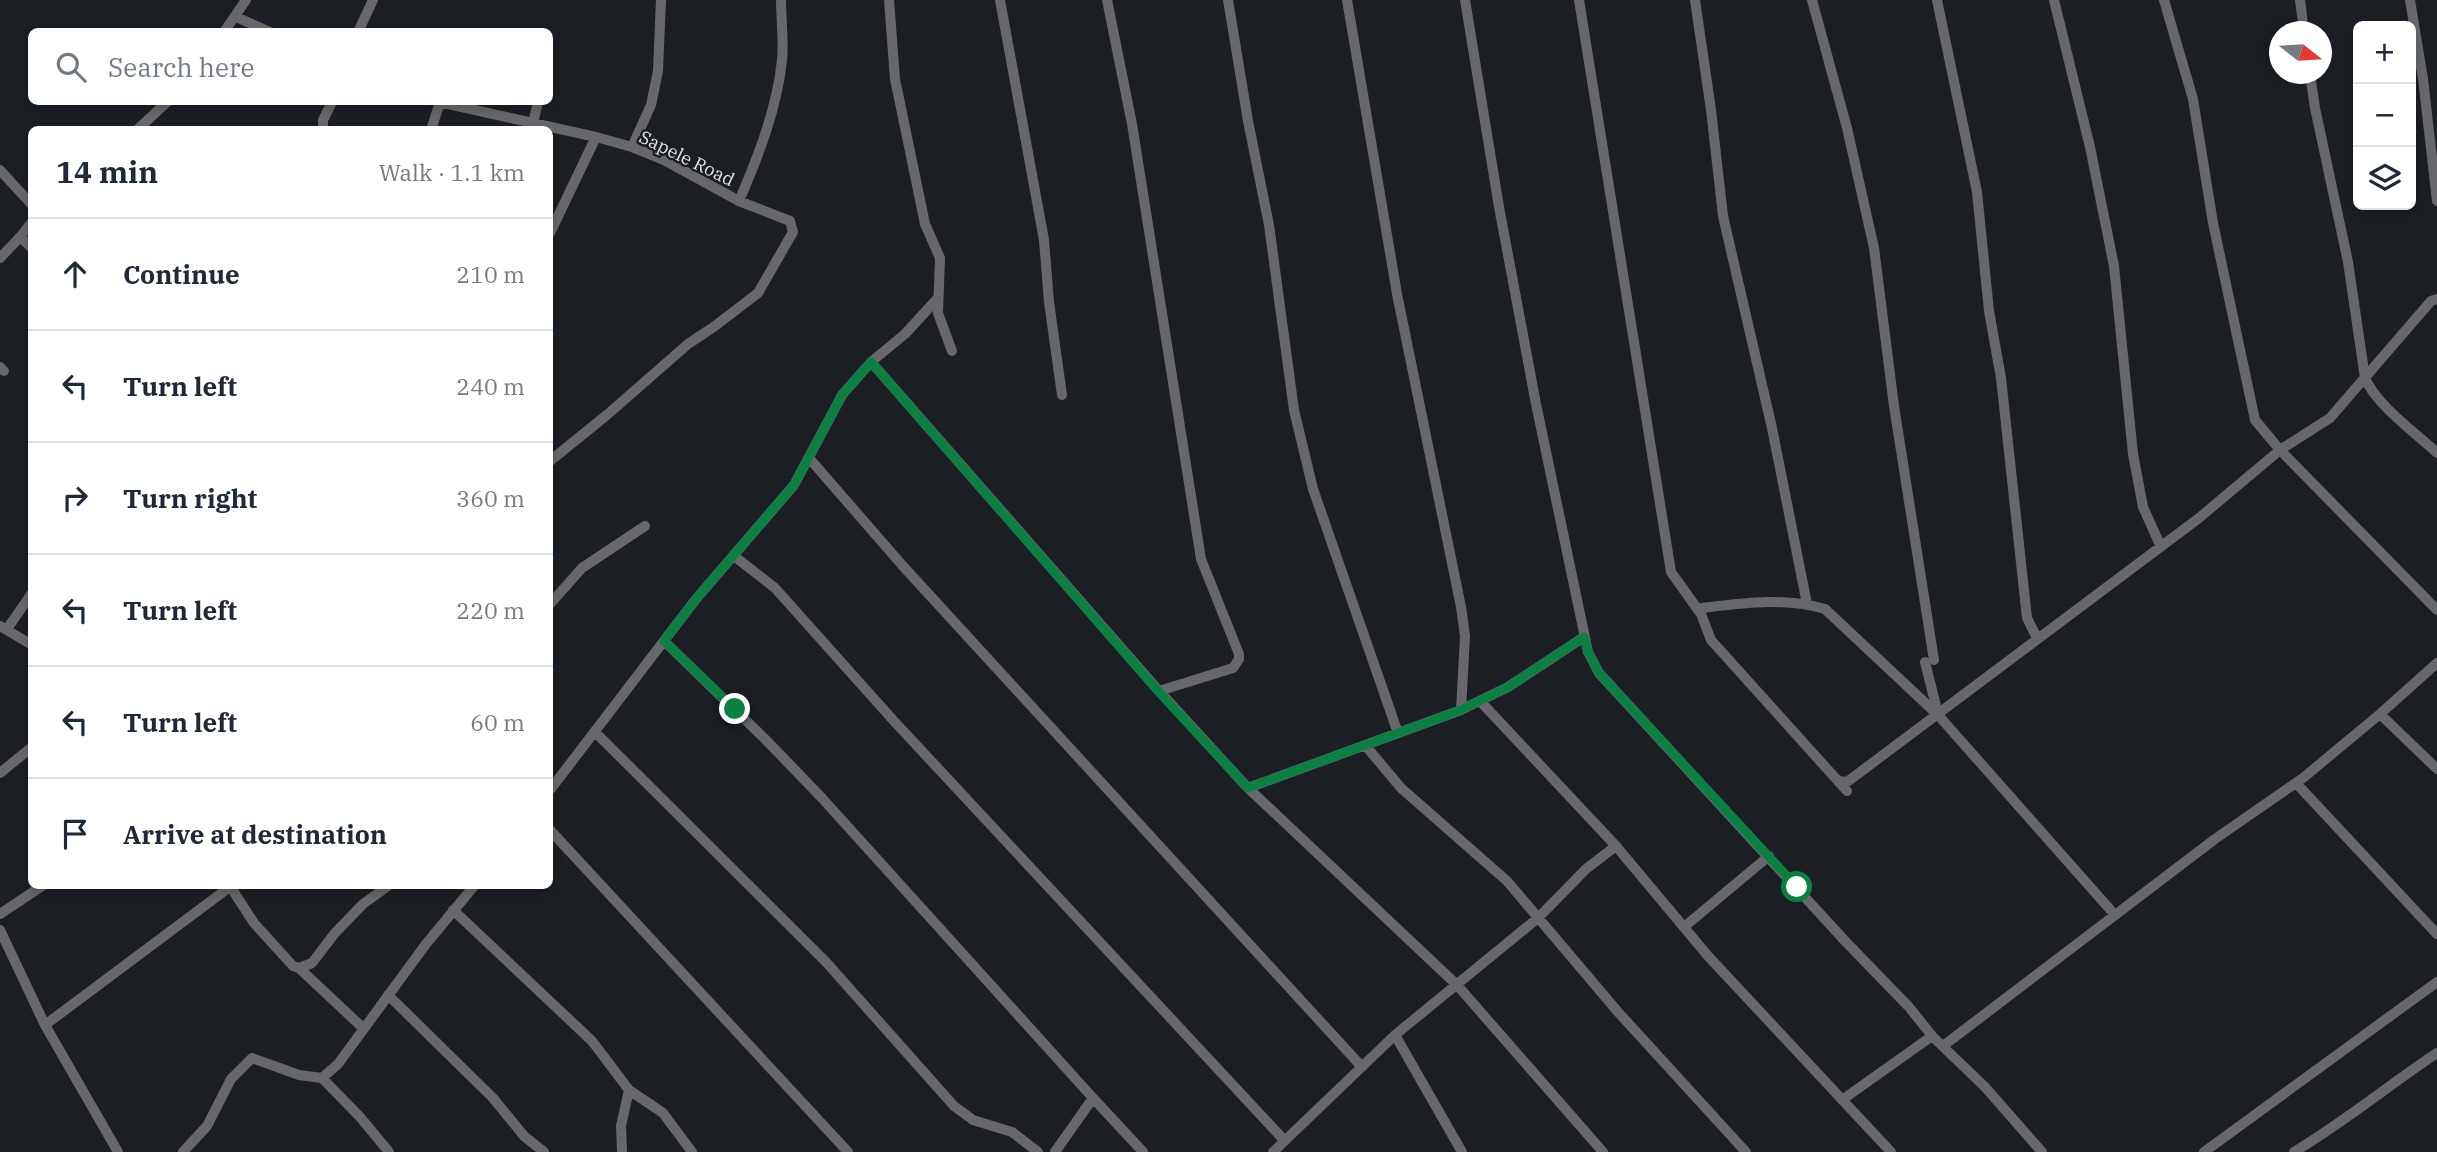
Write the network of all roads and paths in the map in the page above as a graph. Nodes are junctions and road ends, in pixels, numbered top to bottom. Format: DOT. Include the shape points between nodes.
graph roads {
  1 [pos="246,0"];
  2 [pos="373,0"];
  3 [pos="661,0"];
  4 [pos="781,0"];
  5 [pos="889,0"];
  6 [pos="1000,0"];
  7 [pos="1107,0"];
  8 [pos="1228,0"];
  9 [pos="1348,0"];
  10 [pos="1465,0"];
  11 [pos="1579,0"];
  12 [pos="1695,0"];
  13 [pos="1812,0"];
  14 [pos="1937,0"];
  15 [pos="2054,0"];
  16 [pos="2164,0"];
  17 [pos="2300,0"];
  18 [pos="2410,0"];
  19 [pos="236,17"];
  20 [pos="2303,21"];
  21 [pos="227,28"];
  22 [pos="261,28"];
  23 [pos="360,28"];
  24 [pos="2311,84"];
  25 [pos="164,105"];
  26 [pos="330,105"];
  27 [pos="438,105"];
  28 [pos="452,105"];
  29 [pos="537,105"];
  30 [pos="533,123"];
  31 [pos="141,126"];
  32 [pos="323,126"];
  33 [pos="432,126"];
  34 [pos="546,126"];
  35 [pos="553,127"];
  36 [pos="596,137"];
  37 [pos="632,147"];
  38 [pos="0,170"];
  39 [pos="28,201"];
  40 [pos="739,201"];
  41 [pos="2437,201"];
  42 [pos="28,227"];
  43 [pos="553,227"];
  44 [pos="20,237"];
  45 [pos="28,244"];
  46 [pos="0,258"];
  47 [pos="938,299"];
  48 [pos="2437,299"];
  49 [pos="952,351"];
  50 [pos="871,362"];
  51 [pos="2365,378"];
  52 [pos="1062,395"];
  53 [pos="2280,450"];
  54 [pos="2437,453"];
  55 [pos="809,458"];
  56 [pos="553,459"];
  57 [pos="645,526"];
  58 [pos="2161,547"];
  59 [pos="734,556"];
  60 [pos="28,598"];
  61 [pos="553,601"];
  62 [pos="1807,604"];
  63 [pos="2437,610"];
  64 [pos="1701,614"];
  65 [pos="3,628"];
  66 [pos="1584,637"];
  67 [pos="2037,638"];
  68 [pos="664,641"];
  69 [pos="28,643"];
  70 [pos="2437,663"];
  71 [pos="1158,691"];
  72 [pos="1480,701"];
  73 [pos="1461,710"];
  74 [pos="1938,715"];
  75 [pos="2380,715"];
  76 [pos="595,732"];
  77 [pos="1398,733"];
  78 [pos="1365,745"];
  79 [pos="28,750"];
  80 [pos="2437,769"];
  81 [pos="0,773"];
  82 [pos="1838,781"];
  83 [pos="2296,783"];
  84 [pos="553,786"];
  85 [pos="1248,788"];
  86 [pos="1847,791"];
  87 [pos="553,833"];
  88 [pos="1616,846"];
  89 [pos="1769,856"];
  90 [pos="37,889"];
  91 [pos="226,889"];
  92 [pos="232,889"];
  93 [pos="384,889"];
  94 [pos="471,889"];
  95 [pos="453,910"];
  96 [pos="0,914"];
  97 [pos="2115,915"];
  98 [pos="1538,918"];
  99 [pos="1684,927"];
  100 [pos="0,930"];
  101 [pos="2437,934"];
  102 [pos="299,968"];
  103 [pos="2437,982"];
  104 [pos="1457,985"];
  105 [pos="388,995"];
  106 [pos="45,1025"];
  107 [pos="363,1028"];
  108 [pos="1395,1035"];
  109 [pos="1933,1037"];
  110 [pos="1943,1046"];
  111 [pos="2437,1053"];
  112 [pos="1362,1067"];
  113 [pos="322,1078"];
  114 [pos="629,1090"];
  115 [pos="1093,1098"];
  116 [pos="1842,1100"];
  117 [pos="1284,1140"];
  118 [pos="118,1152"];
  119 [pos="183,1152"];
  120 [pos="389,1152"];
  121 [pos="544,1152"];
  122 [pos="622,1152"];
  123 [pos="692,1152"];
  124 [pos="848,1152"];
  125 [pos="1038,1152"];
  126 [pos="1055,1152"];
  127 [pos="1143,1152"];
  128 [pos="1273,1152"];
  129 [pos="1462,1152"];
  130 [pos="1603,1152"];
  131 [pos="1746,1152"];
  132 [pos="1891,1152"];
  133 [pos="2042,1152"];
  134 [pos="2204,1152"];
  135 [pos="2294,1152"];
  1 -- 19 [label="street"];
  2 -- 23 [label="street"];
  3 -- 37 [label="street" via="658,71 651,105"];
  4 -- 40 [label="street" via="782,59 772,109"];
  5 -- 47 [label="street" via="895,79 925,224 940,258"];
  6 -- 52 [label="street" via="1044,240"];
  7 -- 71 [label="street" via="1132,124 1201,559 1239,654 1233,668"];
  8 -- 77 [label="street" via="1269,225 1293,410 1313,489"];
  9 -- 73 [label="street" via="1397,294 1461,607 1465,636"];
  10 -- 66 [label="street" via="1516,299"];
  11 -- 64 [label="street" via="1671,572"];
  12 -- 62 [label="street" via="1723,216"];
  13 -- 74 [label="street" via="1874,248"];
  14 -- 67 [label="street" via="1977,191 2027,618"];
  15 -- 58 [label="street" via="2114,266 2133,454 2143,507"];
  16 -- 53 [label="street" via="2193,99 2213,223 2255,420"];
  17 -- 20 [label="street"];
  18 -- 41 [label="street"];
  19 -- 21 [label="street"];
  19 -- 22 [label="street"];
  24 -- 51 [label="street" via="2348,262"];
  25 -- 31 [label="street"];
  26 -- 32 [label="street"];
  27 -- 33 [label="street"];
  28 -- 30 [label="street, Sapele Road"];
  29 -- 30 [label="street"];
  30 -- 34 [label="street, Sapele Road"];
  35 -- 36 [label="street, Sapele Road"];
  36 -- 37 [label="street, Sapele Road"];
  36 -- 43 [label="street"];
  37 -- 40 [label="street, Sapele Road"];
  38 -- 39 [label="street"];
  40 -- 56 [label="street, Sapele Road" via="793,226 758,293 688,344"];
  42 -- 44 [label="street"];
  44 -- 45 [label="street"];
  44 -- 46 [label="street"];
  47 -- 49 [label="street" via="938,313"];
  47 -- 50 [label="street"];
  48 -- 51 [label="street"];
  50 -- 55 [label="street" via="842,395"];
  50 -- 71 [label="street"];
  51 -- 53 [label="street" via="2330,418"];
  51 -- 54 [label="street" via="2383,402"];
  53 -- 58 [label="street"];
  53 -- 63 [label="street"];
  55 -- 59 [label="street" via="794,485"];
  55 -- 112 [label="street"];
  57 -- 61 [label="street" via="582,568"];
  58 -- 67 [label="street"];
  59 -- 68 [label="street"];
  59 -- 117 [label="street" via="775,588"];
  60 -- 65 [label="street"];
  62 -- 64 [label="street" via="1762,601 1702,608"];
  62 -- 74 [label="street" via="1825,609"];
  64 -- 82 [label="street" via="1711,640"];
  65 -- 69 [label="street"];
  66 -- 72 [label="street"];
  66 -- 89 [label="street" via="1599,673"];
  67 -- 74 [label="street"];
  68 -- 76 [label="street"];
  68 -- 115 [label="street" via="821,797"];
  70 -- 75 [label="street"];
  71 -- 85 [label="street"];
  72 -- 73 [label="street"];
  72 -- 88 [label="street"];
  73 -- 77 [label="street"];
  74 -- 82 [label="street" via="1847,782"];
  74 -- 97 [label="street"];
  75 -- 80 [label="street"];
  75 -- 83 [label="street"];
  76 -- 84 [label="street"];
  76 -- 125 [label="street" via="826,962 954,1106 973,1120 1012,1132"];
  77 -- 78 [label="street"];
  78 -- 85 [label="street"];
  78 -- 98 [label="street" via="1401,788 1507,880"];
  79 -- 81 [label="street"];
  82 -- 86 [label="street"];
  83 -- 97 [label="street"];
  83 -- 101 [label="street"];
  85 -- 104 [label="street"];
  87 -- 124 [label="street"];
  88 -- 98 [label="street"];
  88 -- 99 [label="street"];
  89 -- 99 [label="street"];
  89 -- 109 [label="street"];
  90 -- 96 [label="street"];
  91 -- 106 [label="street"];
  92 -- 102 [label="street" via="254,923"];
  93 -- 102 [label="street" via="363,904 312,963"];
  94 -- 95 [label="street"];
  95 -- 105 [label="street"];
  95 -- 114 [label="street" via="592,1041"];
  97 -- 110 [label="street"];
  98 -- 104 [label="street"];
  98 -- 131 [label="street"];
  99 -- 116 [label="street"];
  100 -- 106 [label="street"];
  102 -- 107 [label="street"];
  103 -- 134 [label="street"];
  104 -- 108 [label="street"];
  104 -- 130 [label="street"];
  105 -- 107 [label="street"];
  105 -- 121 [label="street"];
  106 -- 118 [label="street"];
  107 -- 113 [label="street"];
  108 -- 112 [label="street"];
  108 -- 129 [label="street"];
  109 -- 110 [label="street"];
  109 -- 116 [label="street"];
  110 -- 133 [label="street"];
  111 -- 135 [label="street"];
  112 -- 117 [label="street"];
  113 -- 119 [label="street" via="252,1058 231,1079 207,1126"];
  113 -- 120 [label="street"];
  114 -- 122 [label="street" via="621,1126"];
  114 -- 123 [label="street" via="663,1113"];
  115 -- 126 [label="street"];
  115 -- 127 [label="street"];
  116 -- 132 [label="street"];
  117 -- 128 [label="street"];
}
